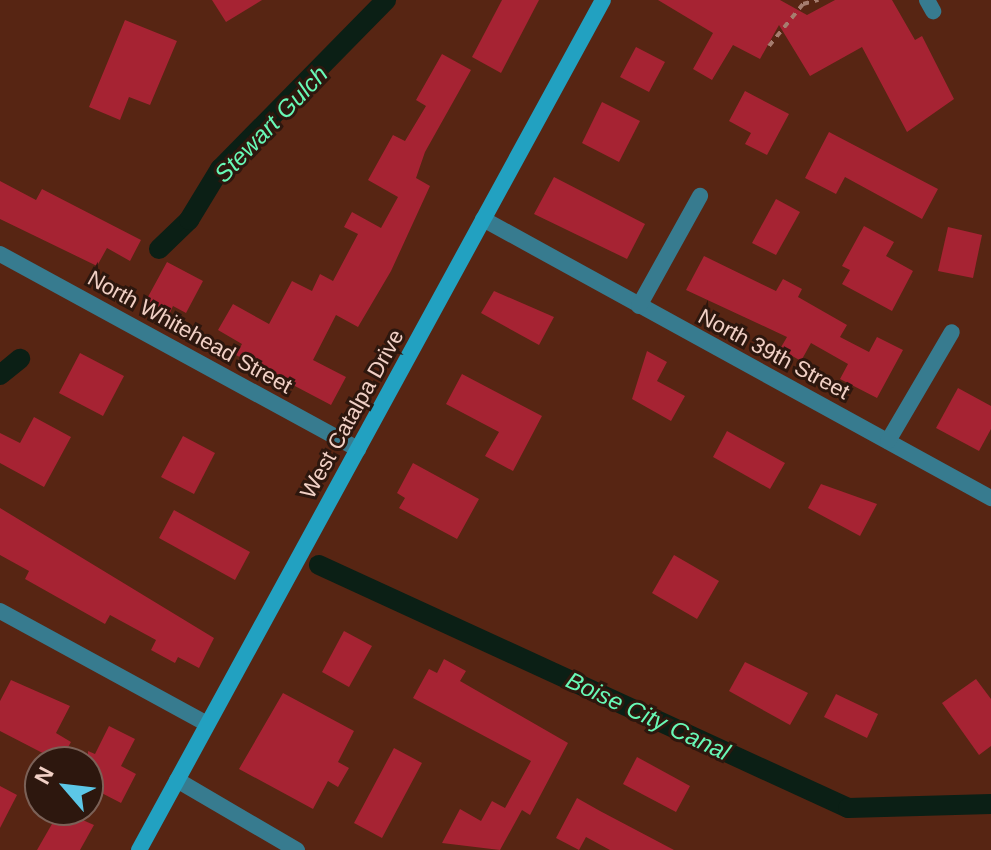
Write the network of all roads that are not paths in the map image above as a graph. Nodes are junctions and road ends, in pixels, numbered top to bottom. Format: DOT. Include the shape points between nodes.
graph roads {
  1 [pos="603,0"];
  2 [pos="700,196"];
  3 [pos="483,219"];
  4 [pos="0,254"];
  5 [pos="639,306"];
  6 [pos="952,332"];
  7 [pos="888,441"];
  8 [pos="358,449"];
  9 [pos="991,498"];
  10 [pos="0,611"];
  11 [pos="207,724"];
  12 [pos="177,780"];
  13 [pos="139,850"];
  14 [pos="297,850"];
  1 -- 3 [label="street, West Catalpa Drive"];
  2 -- 5 [label="street"];
  3 -- 5 [label="street, North 39th Street"];
  3 -- 8 [label="street, West Catalpa Drive"];
  4 -- 8 [label="street, North Whitehead Street"];
  5 -- 7 [label="street, North 39th Street"];
  6 -- 7 [label="street"];
  7 -- 9 [label="street, North 39th Street"];
  8 -- 11 [label="street, West Catalpa Drive"];
  10 -- 11 [label="street"];
  11 -- 12 [label="street, West Catalpa Drive"];
  12 -- 13 [label="street, West Catalpa Drive"];
  12 -- 14 [label="street"];
}
